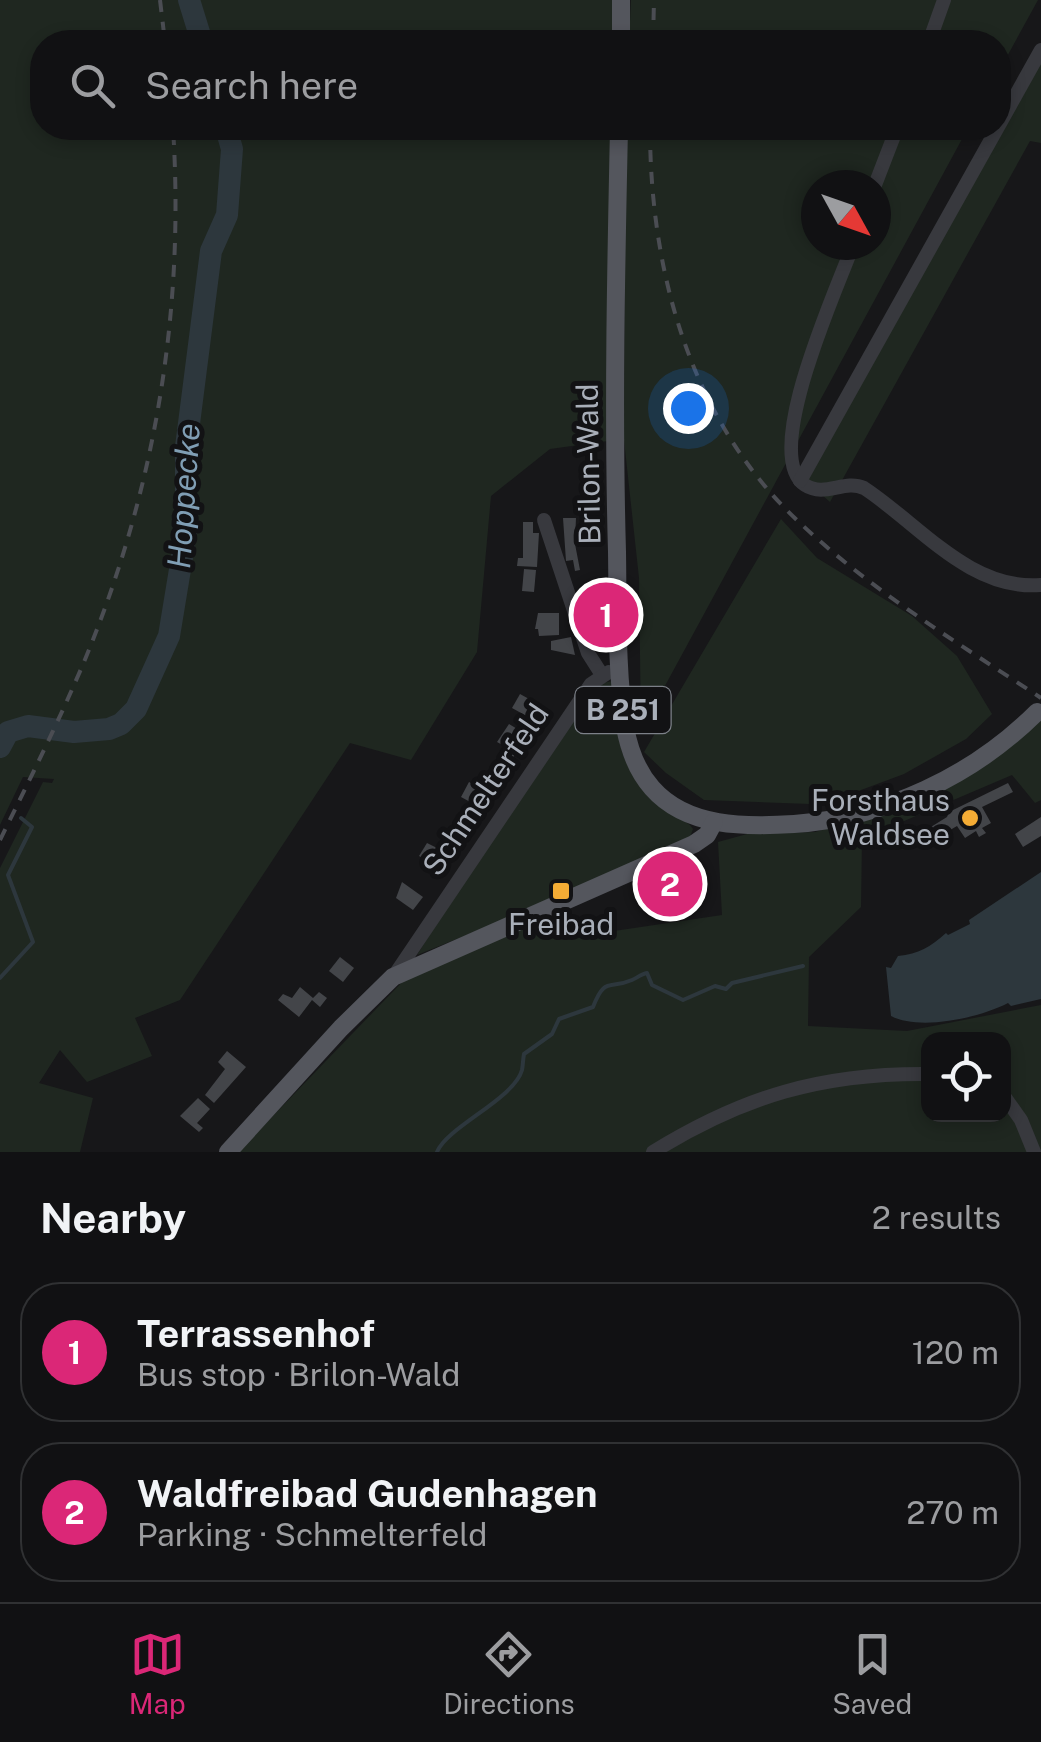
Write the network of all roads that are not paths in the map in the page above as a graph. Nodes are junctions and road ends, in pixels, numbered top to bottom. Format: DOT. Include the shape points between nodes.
graph roads {
  1 [pos="622,0"];
  2 [pos="944,0"];
  3 [pos="621,30"];
  4 [pos="933,30"];
  5 [pos="1041,50"];
  6 [pos="1011,104"];
  7 [pos="619,140"];
  8 [pos="892,140"];
  9 [pos="991,140"];
  10 [pos="881,170"];
  11 [pos="848,260"];
  12 [pos="800,481"];
  13 [pos="544,520"];
  14 [pos="1041,586"];
  15 [pos="1037,712"];
  16 [pos="714,822"];
  17 [pos="393,977"];
  18 [pos="921,1074"];
  19 [pos="1011,1106"];
  20 [pos="228,1152"];
  21 [pos="653,1152"];
  22 [pos="1034,1152"];
  1 -- 3 [label="main road"];
  2 -- 4 [label="street"];
  5 -- 6 [label="street"];
  7 -- 16 [label="main road, Brilon-Wald / B 251" via="615,482 625,726 654,791"];
  8 -- 10 [label="street"];
  9 -- 12 [label="street"];
  11 -- 12 [label="street" via="796,405 790,452"];
  12 -- 14 [label="street" via="820,490 864,488 970,568 1007,584"];
  13 -- 17 [label="street, Schmelterfeld" via="588,653 606,673 590,684"];
  15 -- 16 [label="main road, Brilon-Wald / B 251" via="960,771 877,810 807,823"];
  16 -- 17 [label="main road, Schmelterfeld" via="694,844"];
  17 -- 20 [label="main road, Schmelterfeld"];
  18 -- 21 [label="street" via="798,1086"];
  19 -- 22 [label="street"];
}
